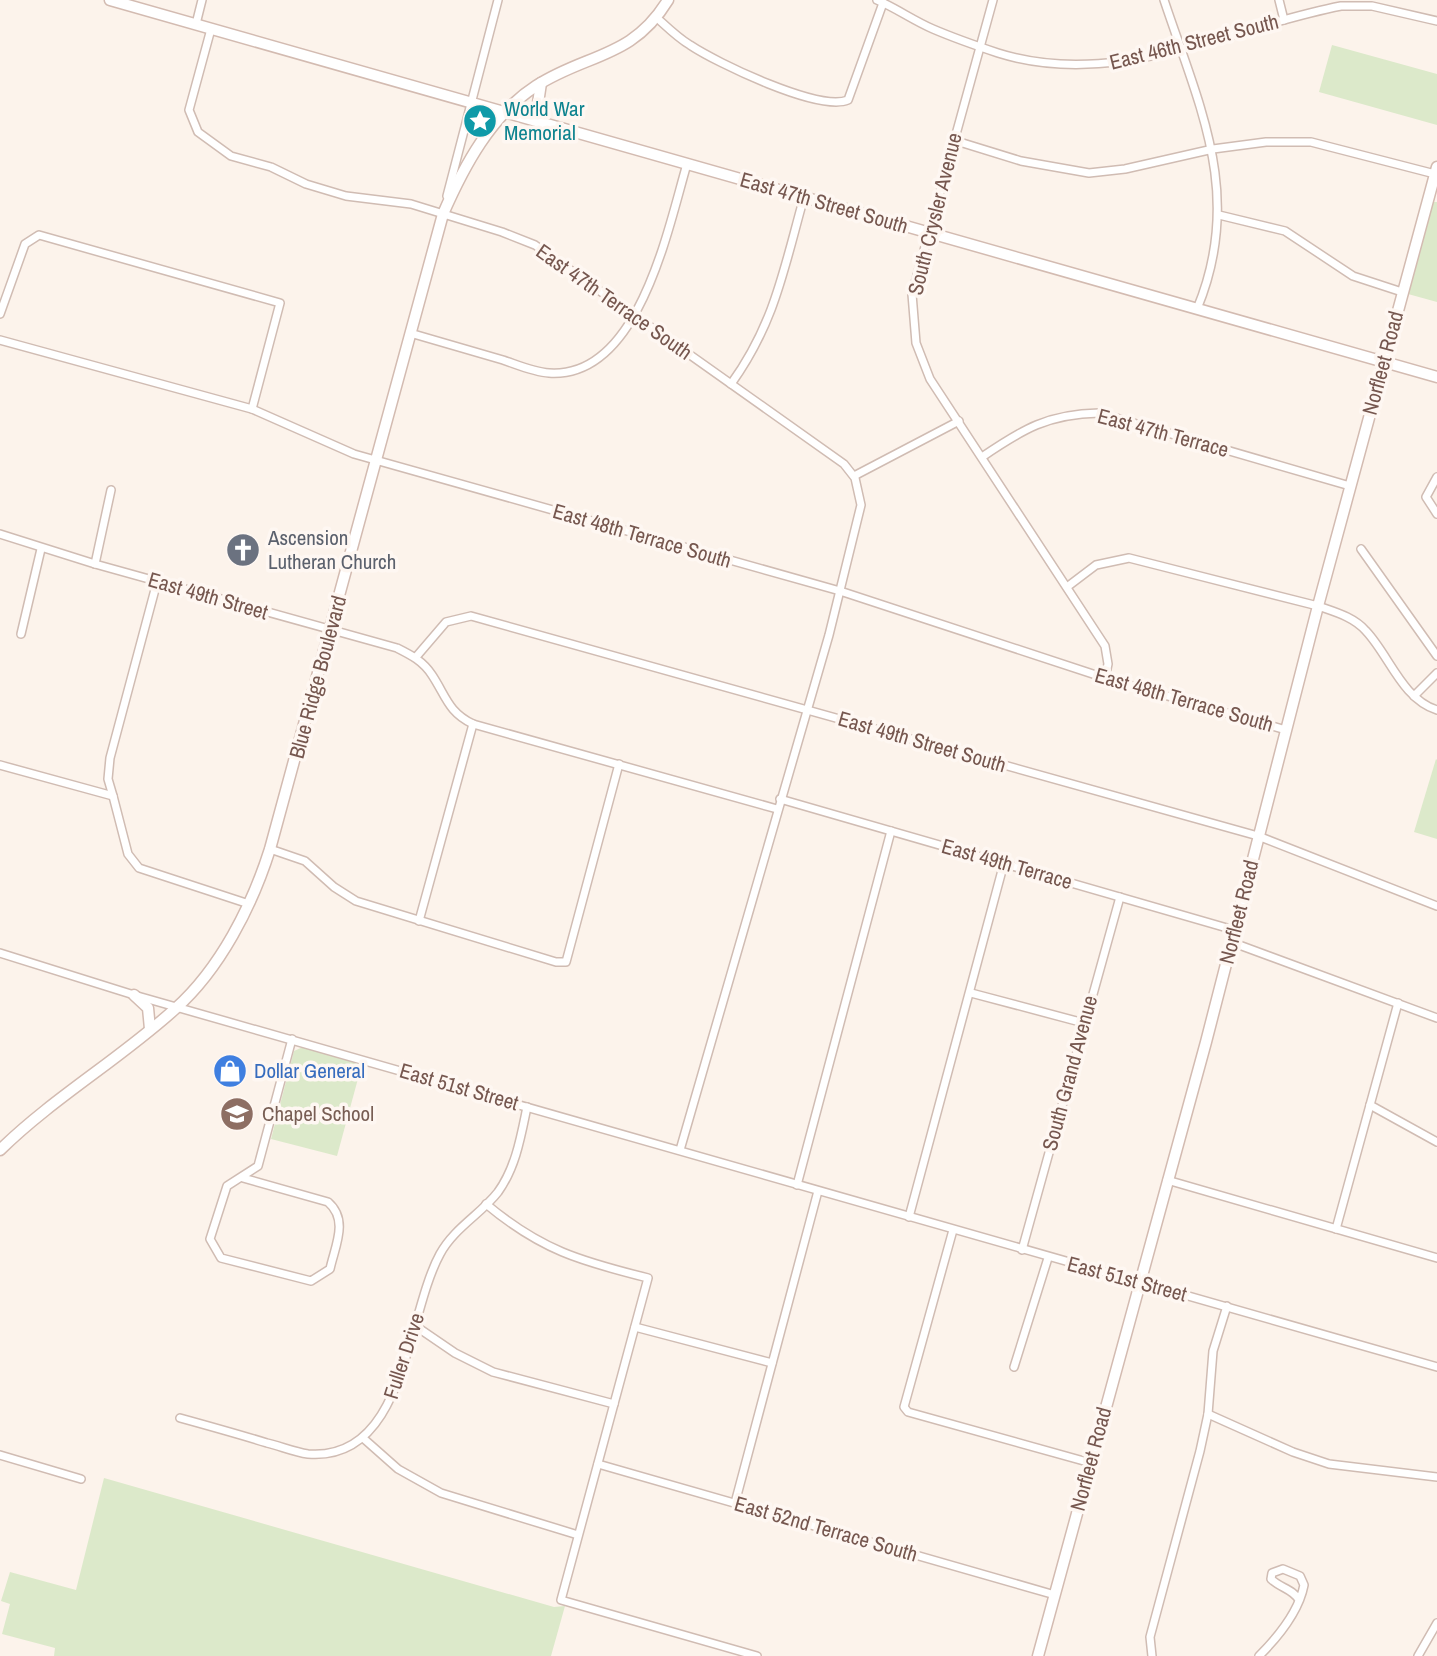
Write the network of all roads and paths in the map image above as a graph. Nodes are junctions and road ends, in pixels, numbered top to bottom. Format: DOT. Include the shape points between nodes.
graph roads {
  1 [pos="110,0"];
  2 [pos="202,0"];
  3 [pos="498,0"];
  4 [pos="668,0"];
  5 [pos="993,0"];
  6 [pos="1164,0"];
  7 [pos="1279,0"];
  8 [pos="1398,0"];
  9 [pos="880,1"];
  10 [pos="1396,10"];
  11 [pos="656,17"];
  12 [pos="1284,20"];
  13 [pos="1437,21"];
  14 [pos="196,24"];
  15 [pos="211,29"];
  16 [pos="980,46"];
  17 [pos="1180,49"];
  18 [pos="541,83"];
  19 [pos="470,102"];
  20 [pos="507,113"];
  21 [pos="539,122"];
  22 [pos="953,140"];
  23 [pos="1213,149"];
  24 [pos="687,164"];
  25 [pos="1436,170"];
  26 [pos="804,197"];
  27 [pos="443,214"];
  28 [pos="1219,215"];
  29 [pos="928,232"];
  30 [pos="1402,292"];
  31 [pos="1197,309"];
  32 [pos="0,314"];
  33 [pos="634,315"];
  34 [pos="410,332"];
  35 [pos="0,340"];
  36 [pos="1383,362"];
  37 [pos="1437,377"];
  38 [pos="731,384"];
  39 [pos="252,409"];
  40 [pos="959,421"];
  41 [pos="982,457"];
  42 [pos="377,459"];
  43 [pos="854,476"];
  44 [pos="1437,477"];
  45 [pos="1350,486"];
  46 [pos="111,490"];
  47 [pos="1437,514"];
  48 [pos="0,534"];
  49 [pos="41,549"];
  50 [pos="1361,549"];
  51 [pos="95,564"];
  52 [pos="157,582"];
  53 [pos="1068,587"];
  54 [pos="840,591"];
  55 [pos="1318,606"];
  56 [pos="331,631"];
  57 [pos="21,635"];
  58 [pos="1437,656"];
  59 [pos="416,657"];
  60 [pos="1437,673"];
  61 [pos="1105,678"];
  62 [pos="1414,696"];
  63 [pos="807,710"];
  64 [pos="1437,710"];
  65 [pos="473,724"];
  66 [pos="1286,730"];
  67 [pos="619,764"];
  68 [pos="0,765"];
  69 [pos="113,796"];
  70 [pos="780,799"];
  71 [pos="778,809"];
  72 [pos="891,831"];
  73 [pos="1258,836"];
  74 [pos="270,849"];
  75 [pos="1004,863"];
  76 [pos="1119,897"];
  77 [pos="249,904"];
  78 [pos="1437,906"];
  79 [pos="419,921"];
  80 [pos="1234,930"];
  81 [pos="1231,942"];
  82 [pos="0,953"];
  83 [pos="971,993"];
  84 [pos="135,995"];
  85 [pos="1398,1003"];
  86 [pos="177,1007"];
  87 [pos="1437,1018"];
  88 [pos="1084,1023"];
  89 [pos="150,1029"];
  90 [pos="292,1040"];
  91 [pos="1370,1105"];
  92 [pos="527,1107"];
  93 [pos="1437,1142"];
  94 [pos="0,1150"];
  95 [pos="680,1150"];
  96 [pos="243,1178"];
  97 [pos="1167,1180"];
  98 [pos="797,1185"];
  99 [pos="818,1191"];
  100 [pos="486,1204"];
  101 [pos="909,1217"];
  102 [pos="1336,1228"];
  103 [pos="953,1230"];
  104 [pos="1022,1250"];
  105 [pos="1048,1258"];
  106 [pos="1437,1258"];
  107 [pos="1139,1282"];
  108 [pos="1227,1306"];
  109 [pos="414,1325"];
  110 [pos="635,1327"];
  111 [pos="772,1363"];
  112 [pos="1014,1367"];
  113 [pos="1437,1367"];
  114 [pos="614,1404"];
  115 [pos="1208,1414"];
  116 [pos="180,1418"];
  117 [pos="363,1438"];
  118 [pos="0,1455"];
  119 [pos="1091,1463"];
  120 [pos="598,1464"];
  121 [pos="1437,1478"];
  122 [pos="81,1479"];
  123 [pos="735,1503"];
  124 [pos="578,1535"];
  125 [pos="1055,1595"];
  126 [pos="1299,1600"];
  127 [pos="1437,1623"];
  128 [pos="757,1656"];
  129 [pos="1038,1656"];
  130 [pos="1152,1656"];
  131 [pos="1259,1656"];
  132 [pos="1418,1656"];
  1 -- 14 [label="street, East 47th Street South"];
  2 -- 14 [label="street"];
  3 -- 19 [label="street"];
  4 -- 11 [label="street, Blue Ridge Boulevard"];
  5 -- 16 [label="street, South Crysler Avenue"];
  6 -- 17 [label="street"];
  7 -- 12 [label="street"];
  8 -- 10 [label="street"];
  9 -- 11 [label="street" via="848,100 839,104 735,71 688,44"];
  9 -- 16 [label="street, East 46th Street South" via="933,29"];
  10 -- 12 [label="street, East 46th Street South" via="1341,6"];
  10 -- 13 [label="street, East 46th Street South"];
  11 -- 18 [label="street, Blue Ridge Boulevard" via="618,50"];
  12 -- 17 [label="street, East 46th Street South"];
  14 -- 15 [label="street, East 47th Street South"];
  15 -- 19 [label="street, East 47th Street South"];
  15 -- 27 [label="street, East 47th Terrace South" via="189,110 198,132 231,156 271,167 306,184"];
  16 -- 17 [label="street, East 46th Street South" via="1028,60 1077,65 1129,62"];
  16 -- 22 [label="street, South Crysler Avenue"];
  17 -- 23 [label="street"];
  18 -- 20 [label="street, Blue Ridge Boulevard"];
  18 -- 21 [label="street"];
  19 -- 20 [label="street, East 47th Street South"];
  19 -- 27 [label="street"];
  20 -- 21 [label="street, East 47th Street South"];
  20 -- 27 [label="street, Blue Ridge Boulevard" via="475,152"];
  21 -- 24 [label="street, East 47th Street South"];
  22 -- 23 [label="street" via="1021,161 1089,173"];
  22 -- 29 [label="street, South Crysler Avenue"];
  23 -- 25 [label="street" via="1311,142"];
  23 -- 28 [label="street"];
  24 -- 26 [label="street, East 47th Street South"];
  24 -- 33 [label="street" via="653,279"];
  25 -- 30 [label="street, Norfleet Road"];
  26 -- 29 [label="street, East 47th Street South"];
  26 -- 38 [label="street" via="770,319"];
  27 -- 33 [label="street, East 47th Terrace South" via="534,245"];
  27 -- 34 [label="street, Blue Ridge Boulevard"];
  28 -- 30 [label="street" via="1285,231 1353,276"];
  28 -- 31 [label="street" via="1213,264"];
  29 -- 31 [label="street, East 47th Street South"];
  29 -- 40 [label="street, South Crysler Avenue" via="912,294 916,342 930,379"];
  30 -- 36 [label="street, Norfleet Road"];
  31 -- 36 [label="street, East 47th Street South"];
  32 -- 39 [label="street" via="30,239 39,235 280,303"];
  33 -- 34 [label="street" via="599,358 562,373 537,371"];
  33 -- 38 [label="street, East 47th Terrace South"];
  34 -- 42 [label="street, Blue Ridge Boulevard"];
  35 -- 39 [label="street, East 48th Terrace South"];
  36 -- 37 [label="street, East 47th Street South"];
  36 -- 45 [label="street, Norfleet Road"];
  38 -- 43 [label="street, East 47th Terrace South" via="844,464"];
  39 -- 42 [label="street, East 48th Terrace South" via="333,447"];
  40 -- 41 [label="street, South Crysler Avenue"];
  40 -- 43 [label="street"];
  41 -- 45 [label="street, East 47th Terrace" via="1041,421 1099,413"];
  41 -- 53 [label="street, South Crysler Avenue"];
  42 -- 54 [label="street, East 48th Terrace South"];
  42 -- 56 [label="street, Blue Ridge Boulevard"];
  43 -- 54 [label="street" via="861,505"];
  44 -- 47 [label="street" via="1426,497"];
  45 -- 55 [label="street, Norfleet Road"];
  46 -- 51 [label="street"];
  48 -- 49 [label="street, East 49th Street"];
  49 -- 51 [label="street, East 49th Street"];
  49 -- 57 [label="street"];
  50 -- 58 [label="street"];
  51 -- 52 [label="street, East 49th Street"];
  52 -- 56 [label="street, East 49th Street"];
  52 -- 69 [label="street" via="110,758 108,779"];
  53 -- 55 [label="street" via="1096,565 1129,558"];
  53 -- 61 [label="street, South Crysler Avenue" via="1105,646"];
  54 -- 61 [label="street, East 48th Terrace South"];
  54 -- 63 [label="street"];
  55 -- 62 [label="street" via="1365,629"];
  55 -- 66 [label="street, Norfleet Road"];
  56 -- 59 [label="street, East 49th Street"];
  56 -- 74 [label="street, Blue Ridge Boulevard"];
  59 -- 63 [label="street, East 49th Street South" via="446,622 471,616"];
  59 -- 65 [label="street" via="450,709"];
  60 -- 62 [label="street"];
  61 -- 66 [label="street, East 48th Terrace South"];
  62 -- 64 [label="street"];
  63 -- 70 [label="street"];
  63 -- 73 [label="street, East 49th Street South"];
  65 -- 67 [label="street"];
  65 -- 79 [label="street"];
  66 -- 73 [label="street, Norfleet Road"];
  67 -- 71 [label="street"];
  67 -- 79 [label="street" via="566,962"];
  68 -- 69 [label="street"];
  69 -- 77 [label="street" via="128,854 139,868"];
  70 -- 71 [label="street"];
  70 -- 72 [label="street, East 49th Terrace"];
  71 -- 95 [label="street"];
  72 -- 75 [label="street, East 49th Terrace"];
  72 -- 98 [label="street"];
  73 -- 78 [label="street, East 49th Street South"];
  73 -- 80 [label="street, Norfleet Road"];
  74 -- 77 [label="street, Blue Ridge Boulevard"];
  74 -- 79 [label="street" via="305,861 356,901"];
  75 -- 76 [label="street, East 49th Terrace"];
  75 -- 83 [label="street"];
  76 -- 80 [label="street, East 49th Terrace"];
  76 -- 88 [label="street, South Grand Avenue"];
  77 -- 86 [label="street, Blue Ridge Boulevard" via="208,971"];
  80 -- 81 [label="street, Norfleet Road"];
  81 -- 85 [label="street"];
  81 -- 97 [label="street, Norfleet Road"];
  82 -- 84 [label="street, East 51st Street"];
  83 -- 88 [label="street"];
  83 -- 101 [label="street"];
  84 -- 86 [label="street, East 51st Street"];
  84 -- 89 [label="street" via="148,1008"];
  85 -- 87 [label="street"];
  85 -- 91 [label="street"];
  86 -- 89 [label="street, Blue Ridge Boulevard"];
  86 -- 90 [label="street, East 51st Street"];
  88 -- 104 [label="street, South Grand Avenue"];
  89 -- 94 [label="street, Blue Ridge Boulevard"];
  90 -- 92 [label="street, East 51st Street"];
  90 -- 96 [label="street" via="258,1166"];
  91 -- 93 [label="street"];
  91 -- 102 [label="street"];
  92 -- 95 [label="street, East 51st Street"];
  92 -- 100 [label="street, Fuller Drive" via="510,1171"];
  95 -- 98 [label="street, East 51st Street"];
  96 -- 96 [label="street" via="222,1194 210,1239 221,1258 311,1281 330,1269 341,1222 339,1211 328,1202"];
  97 -- 102 [label="street"];
  97 -- 107 [label="street, Norfleet Road"];
  98 -- 99 [label="street, East 51st Street"];
  99 -- 101 [label="street, East 51st Street"];
  99 -- 111 [label="street"];
  100 -- 109 [label="street, Fuller Drive" via="441,1252"];
  100 -- 110 [label="street" via="517,1230 552,1250 648,1280"];
  101 -- 103 [label="street, East 51st Street"];
  102 -- 106 [label="street"];
  103 -- 104 [label="street, East 51st Street"];
  103 -- 119 [label="street" via="904,1407 908,1412"];
  104 -- 105 [label="street, East 51st Street"];
  105 -- 107 [label="street, East 51st Street"];
  105 -- 112 [label="street"];
  107 -- 108 [label="street, East 51st Street"];
  107 -- 119 [label="street, Norfleet Road"];
  108 -- 113 [label="street, East 51st Street"];
  108 -- 115 [label="street" via="1213,1351"];
  109 -- 114 [label="street" via="454,1353 494,1372"];
  109 -- 117 [label="street, Fuller Drive" via="388,1404"];
  110 -- 111 [label="street"];
  110 -- 114 [label="street"];
  111 -- 123 [label="street"];
  114 -- 120 [label="street"];
  115 -- 121 [label="street" via="1329,1464"];
  115 -- 130 [label="street" via="1150,1637"];
  116 -- 117 [label="street, Fuller Drive" via="305,1454 338,1451"];
  117 -- 124 [label="street" via="398,1469 441,1493"];
  118 -- 122 [label="street"];
  119 -- 125 [label="street, Norfleet Road"];
  120 -- 123 [label="street, East 52nd Terrace South"];
  120 -- 124 [label="street"];
  123 -- 125 [label="street, East 52nd Terrace South"];
  124 -- 128 [label="street" via="561,1600"];
  125 -- 129 [label="street, Norfleet Road"];
  126 -- 126 [label="street" via="1272,1579 1277,1569 1303,1579"];
  126 -- 131 [label="street"];
  127 -- 132 [label="street"];
}
